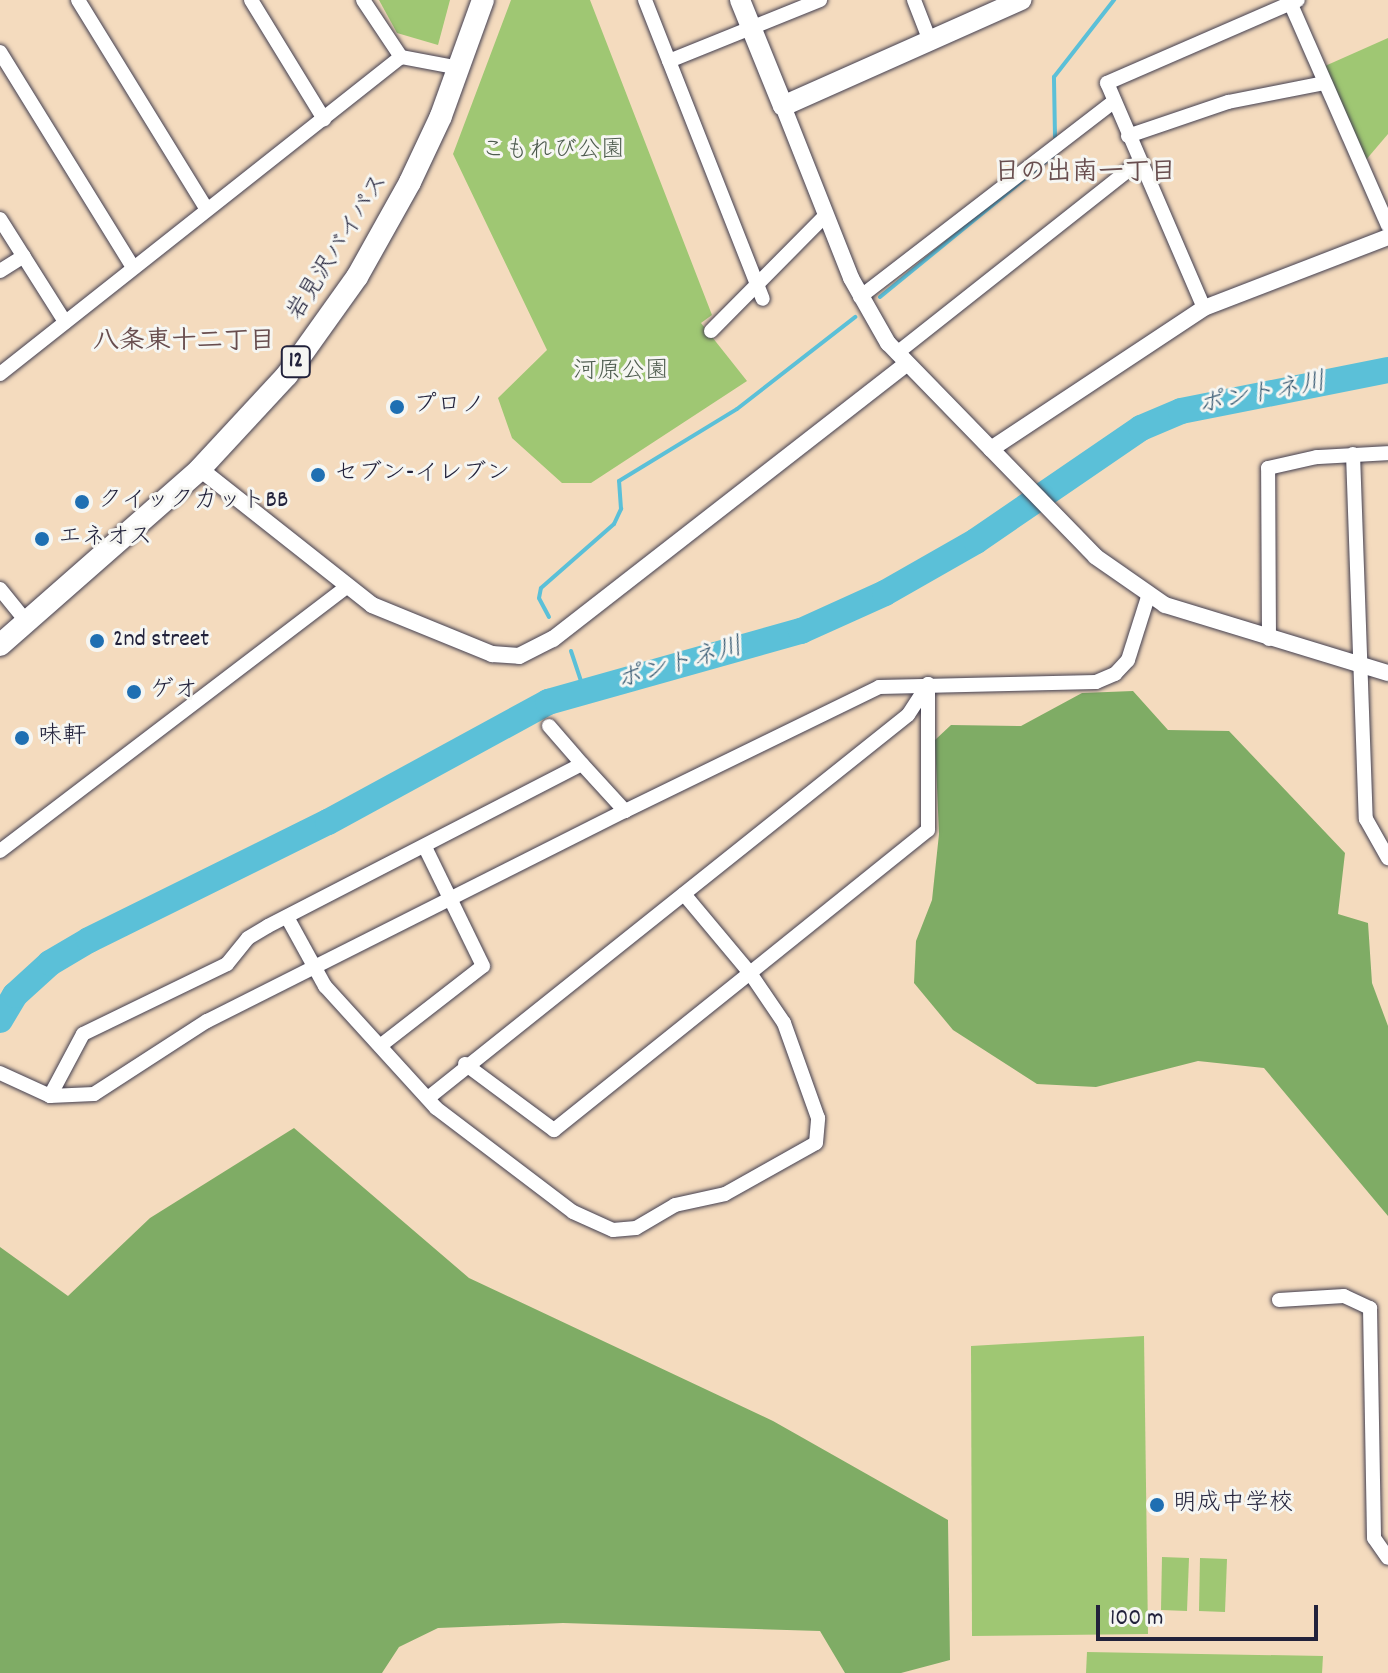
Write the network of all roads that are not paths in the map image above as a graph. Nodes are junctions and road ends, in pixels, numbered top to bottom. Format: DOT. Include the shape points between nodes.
graph roads {
  1 [pos="78,0"];
  2 [pos="251,0"];
  3 [pos="363,0"];
  4 [pos="483,0"];
  5 [pos="645,0"];
  6 [pos="740,0"];
  7 [pos="820,0"];
  8 [pos="914,0"];
  9 [pos="1021,0"];
  10 [pos="1292,1"];
  11 [pos="752,29"];
  12 [pos="930,41"];
  13 [pos="0,52"];
  14 [pos="401,57"];
  15 [pos="669,61"];
  16 [pos="460,68"];
  17 [pos="1325,83"];
  18 [pos="1113,102"];
  19 [pos="783,106"];
  20 [pos="324,119"];
  21 [pos="1128,136"];
  22 [pos="1139,162"];
  23 [pos="207,210"];
  24 [pos="825,216"];
  25 [pos="0,219"];
  26 [pos="1388,225"];
  27 [pos="1388,237"];
  28 [pos="24,256"];
  29 [pos="133,267"];
  30 [pos="0,271"];
  31 [pos="760,292"];
  32 [pos="860,297"];
  33 [pos="1204,308"];
  34 [pos="65,322"];
  35 [pos="711,331"];
  36 [pos="902,358"];
  37 [pos="0,374"];
  38 [pos="991,449"];
  39 [pos="1388,453"];
  40 [pos="1353,454"];
  41 [pos="200,469"];
  42 [pos="347,587"];
  43 [pos="0,589"];
  44 [pos="1148,597"];
  45 [pos="26,621"];
  46 [pos="1269,639"];
  47 [pos="0,645"];
  48 [pos="1358,664"];
  49 [pos="1388,673"];
  50 [pos="928,684"];
  51 [pos="549,726"];
  52 [pos="582,764"];
  53 [pos="625,811"];
  54 [pos="425,847"];
  55 [pos="0,851"];
  56 [pos="1388,858"];
  57 [pos="684,894"];
  58 [pos="452,898"];
  59 [pos="287,917"];
  60 [pos="314,969"];
  61 [pos="750,973"];
  62 [pos="380,1046"];
  63 [pos="465,1064"];
  64 [pos="0,1073"];
  65 [pos="50,1096"];
  66 [pos="428,1098"];
  67 [pos="1279,1300"];
  68 [pos="1388,1558"];
  1 -- 23 [label="street"];
  2 -- 20 [label="street"];
  3 -- 14 [label="street"];
  4 -- 16 [label="highway, 岩見沢バイパス / 12"];
  5 -- 15 [label="street"];
  6 -- 11 [label="main road"];
  7 -- 11 [label="street"];
  8 -- 12 [label="street"];
  9 -- 12 [label="main road"];
  10 -- 17 [label="street"];
  10 -- 18 [label="street" via="1107,83"];
  11 -- 15 [label="street"];
  11 -- 19 [label="main road"];
  12 -- 19 [label="main road"];
  13 -- 29 [label="street"];
  14 -- 16 [label="street"];
  14 -- 20 [label="street"];
  15 -- 31 [label="street"];
  16 -- 41 [label="highway, 岩見沢バイパス / 12" via="410,182 357,277 287,375"];
  17 -- 21 [label="street" via="1228,102"];
  17 -- 26 [label="street"];
  18 -- 21 [label="street"];
  18 -- 32 [label="street"];
  19 -- 24 [label="street"];
  20 -- 23 [label="street"];
  21 -- 22 [label="street"];
  22 -- 33 [label="street"];
  22 -- 36 [label="street"];
  23 -- 29 [label="street"];
  24 -- 31 [label="street"];
  24 -- 32 [label="street"];
  25 -- 28 [label="street"];
  27 -- 33 [label="street"];
  28 -- 30 [label="street"];
  28 -- 34 [label="street"];
  29 -- 34 [label="street"];
  31 -- 35 [label="street"];
  32 -- 36 [label="street"];
  33 -- 38 [label="street"];
  34 -- 37 [label="street"];
  36 -- 38 [label="street"];
  36 -- 42 [label="street" via="536,650 519,656 492,654 396,617"];
  38 -- 44 [label="street" via="1108,567"];
  39 -- 40 [label="street"];
  40 -- 46 [label="street" via="1268,468"];
  40 -- 48 [label="street"];
  41 -- 42 [label="street"];
  41 -- 45 [label="highway, 岩見沢バイパス / 12"];
  42 -- 55 [label="street"];
  43 -- 45 [label="street"];
  44 -- 46 [label="street"];
  44 -- 50 [label="street" via="1128,660 1107,679"];
  45 -- 47 [label="highway, 岩見沢バイパス / 12"];
  46 -- 48 [label="street"];
  48 -- 49 [label="street"];
  48 -- 56 [label="street" via="1366,819"];
  50 -- 53 [label="street" via="866,691"];
  50 -- 57 [label="street" via="908,715"];
  50 -- 61 [label="street" via="928,830"];
  51 -- 52 [label="street"];
  52 -- 53 [label="street"];
  52 -- 54 [label="street"];
  53 -- 58 [label="street"];
  54 -- 58 [label="street"];
  54 -- 59 [label="street"];
  57 -- 61 [label="street"];
  57 -- 63 [label="street"];
  58 -- 60 [label="street"];
  58 -- 62 [label="street" via="483,966"];
  59 -- 60 [label="street"];
  59 -- 65 [label="street" via="248,938 227,964 83,1034"];
  60 -- 62 [label="street"];
  60 -- 65 [label="street" via="176,1038 94,1094"];
  61 -- 63 [label="street" via="554,1130"];
  61 -- 66 [label="street" via="784,1023 819,1133 816,1143 725,1194 675,1205 636,1228 605,1228 573,1212"];
  62 -- 66 [label="street"];
  63 -- 66 [label="street"];
  64 -- 65 [label="street"];
  67 -- 68 [label="street" via="1344,1296 1370,1308 1374,1538"];
}
